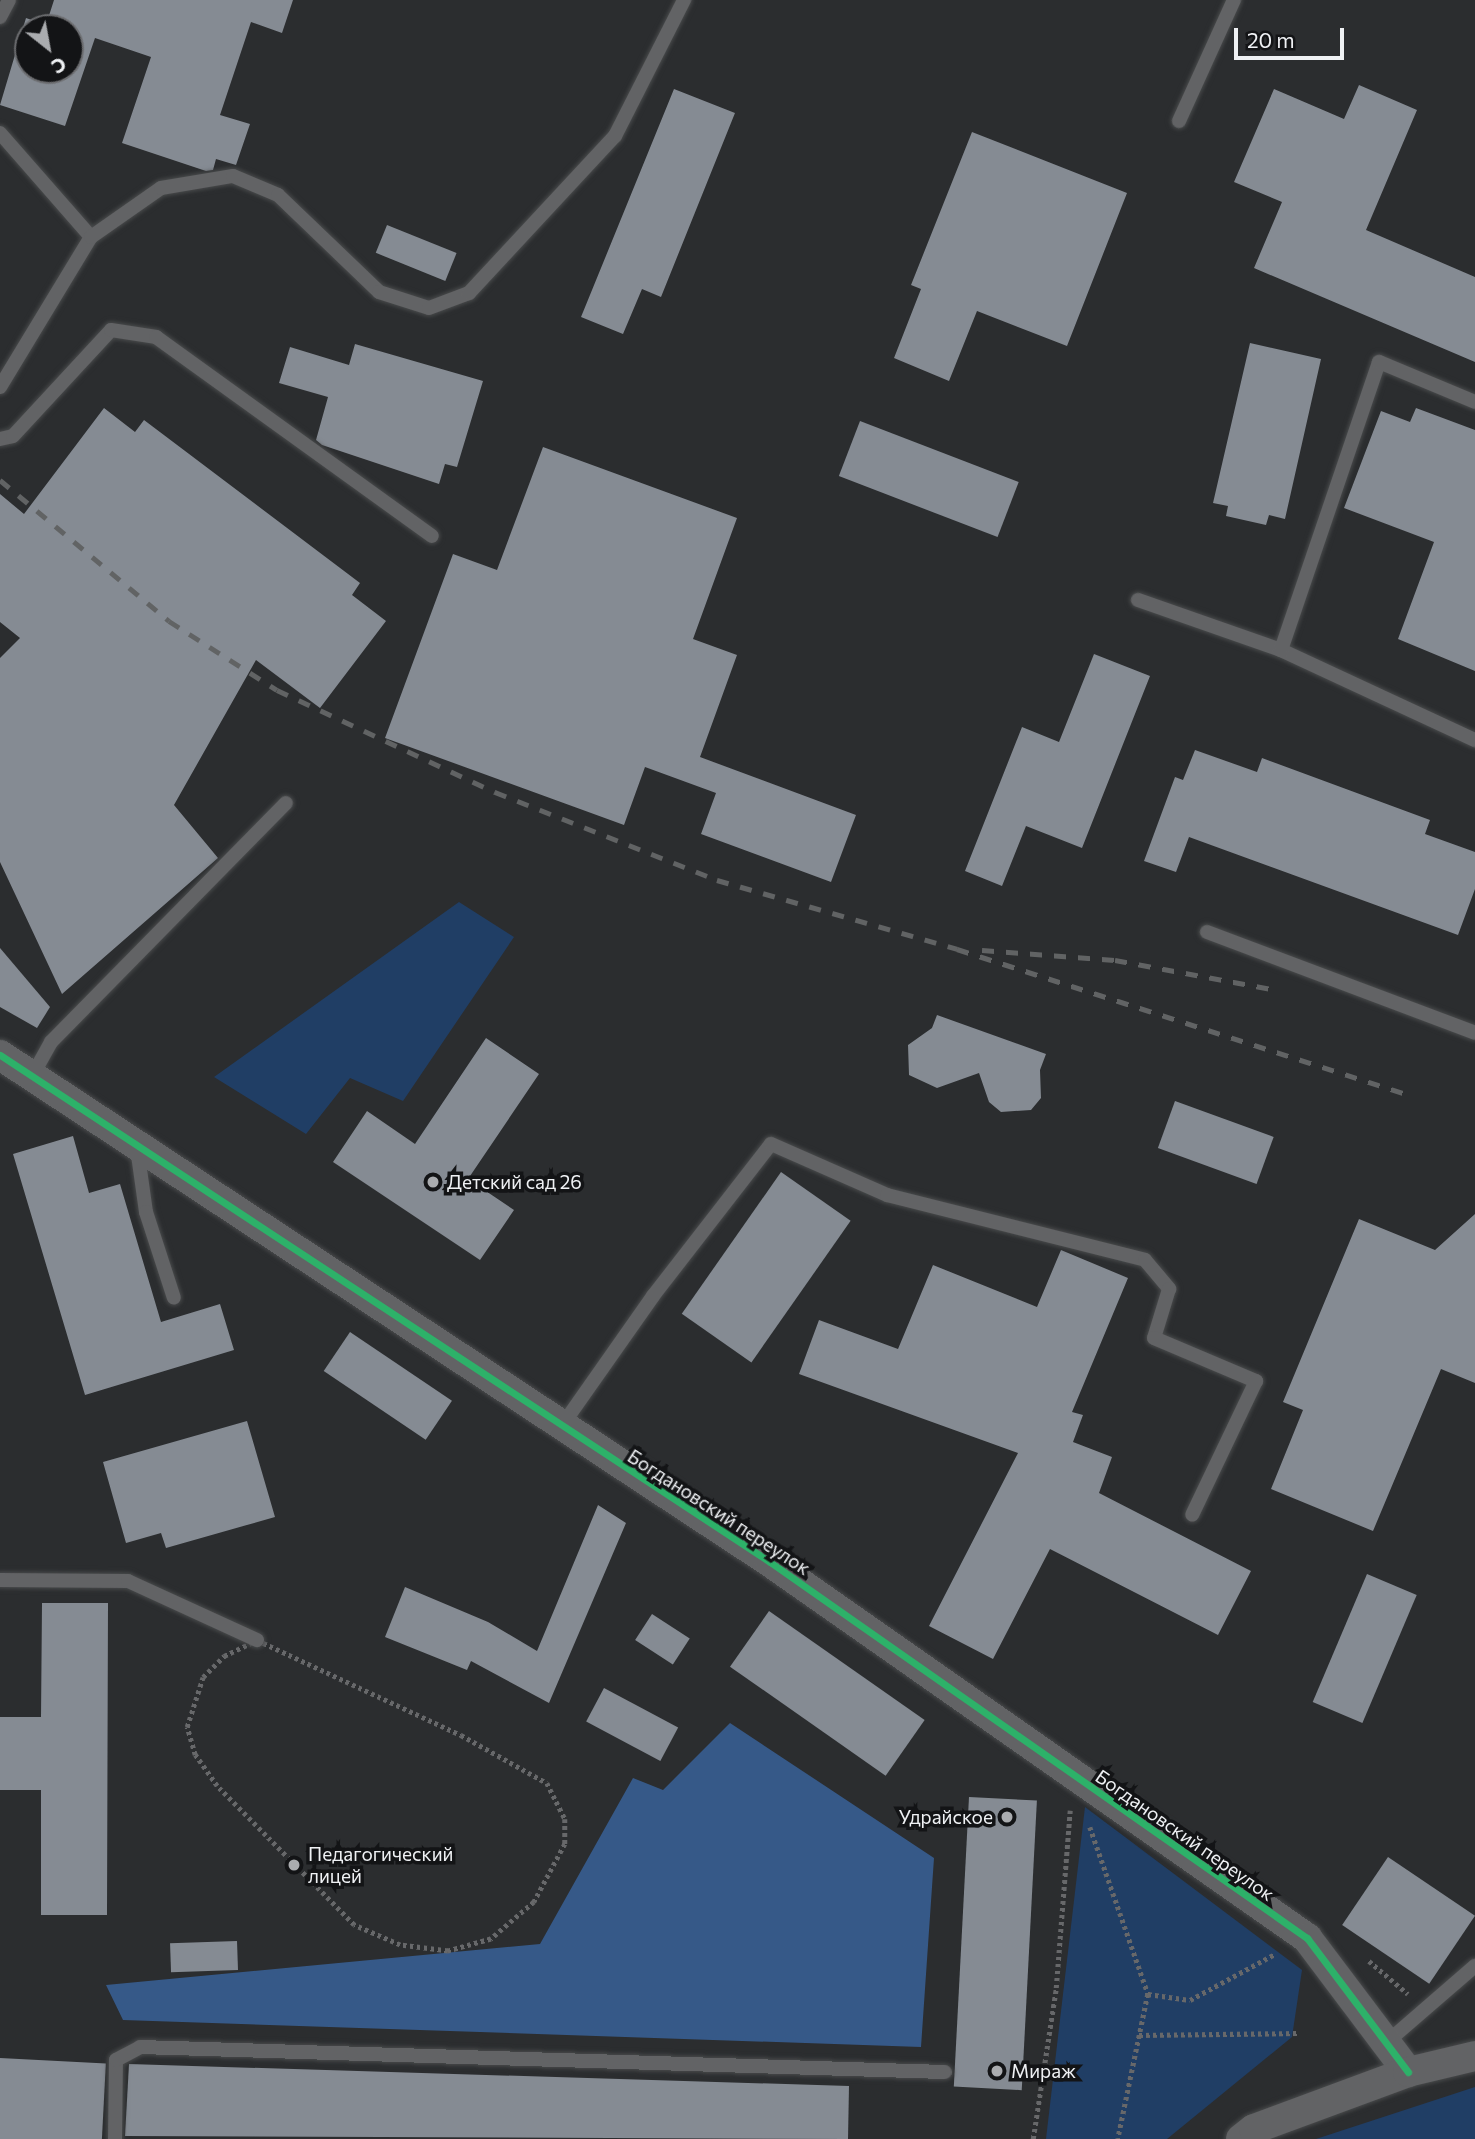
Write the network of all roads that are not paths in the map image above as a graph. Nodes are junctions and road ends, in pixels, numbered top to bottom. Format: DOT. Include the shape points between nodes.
graph roads {
  1 [pos="9,0"];
  2 [pos="684,0"];
  3 [pos="1234,0"];
  4 [pos="0,17"];
  5 [pos="1180,121"];
  6 [pos="0,133"];
  7 [pos="91,237"];
  8 [pos="0,387"];
  9 [pos="1475,402"];
  10 [pos="0,439"];
  11 [pos="432,537"];
  12 [pos="1138,600"];
  13 [pos="1281,650"];
  14 [pos="1475,740"];
  15 [pos="286,803"];
  16 [pos="1207,932"];
  17 [pos="1475,1033"];
  18 [pos="0,1055"];
  19 [pos="31,1078"];
  20 [pos="137,1148"];
  21 [pos="174,1298"];
  22 [pos="561,1427"];
  23 [pos="1192,1516"];
  24 [pos="0,1580"];
  25 [pos="257,1640"];
  26 [pos="1475,1966"];
  27 [pos="1387,2043"];
  28 [pos="1475,2056"];
  29 [pos="944,2072"];
  30 [pos="1408,2072"];
  31 [pos="115,2139"];
  32 [pos="1241,2139"];
  1 -- 4 [label="lane"];
  2 -- 7 [label="lane" via="615,136 470,293 429,308 379,292 278,195 233,176 161,188"];
  3 -- 5 [label="lane"];
  6 -- 7 [label="lane"];
  7 -- 8 [label="lane"];
  9 -- 13 [label="lane" via="1379,362"];
  10 -- 11 [label="lane" via="13,436 111,330 156,337"];
  12 -- 13 [label="lane"];
  13 -- 14 [label="lane"];
  15 -- 19 [label="lane" via="51,1042"];
  16 -- 17 [label="lane"];
  18 -- 19 [label="street, Богдановский переулок"];
  19 -- 20 [label="street, Богдановский переулок"];
  20 -- 21 [label="lane" via="146,1212"];
  20 -- 22 [label="street, Богдановский переулок"];
  22 -- 23 [label="lane" via="653,1296 771,1144 887,1195 1145,1260 1169,1289 1154,1338 1256,1381"];
  22 -- 27 [label="street, Богдановский переулок" via="770,1562 1307,1938"];
  24 -- 25 [label="lane" via="128,1581"];
  26 -- 27 [label="lane"];
  27 -- 30 [label="street, Богдановский переулок"];
  28 -- 30 [label="street"];
  29 -- 31 [label="lane" via="140,2047 116,2060"];
  30 -- 32 [label="street" via="1254,2129"];
}
